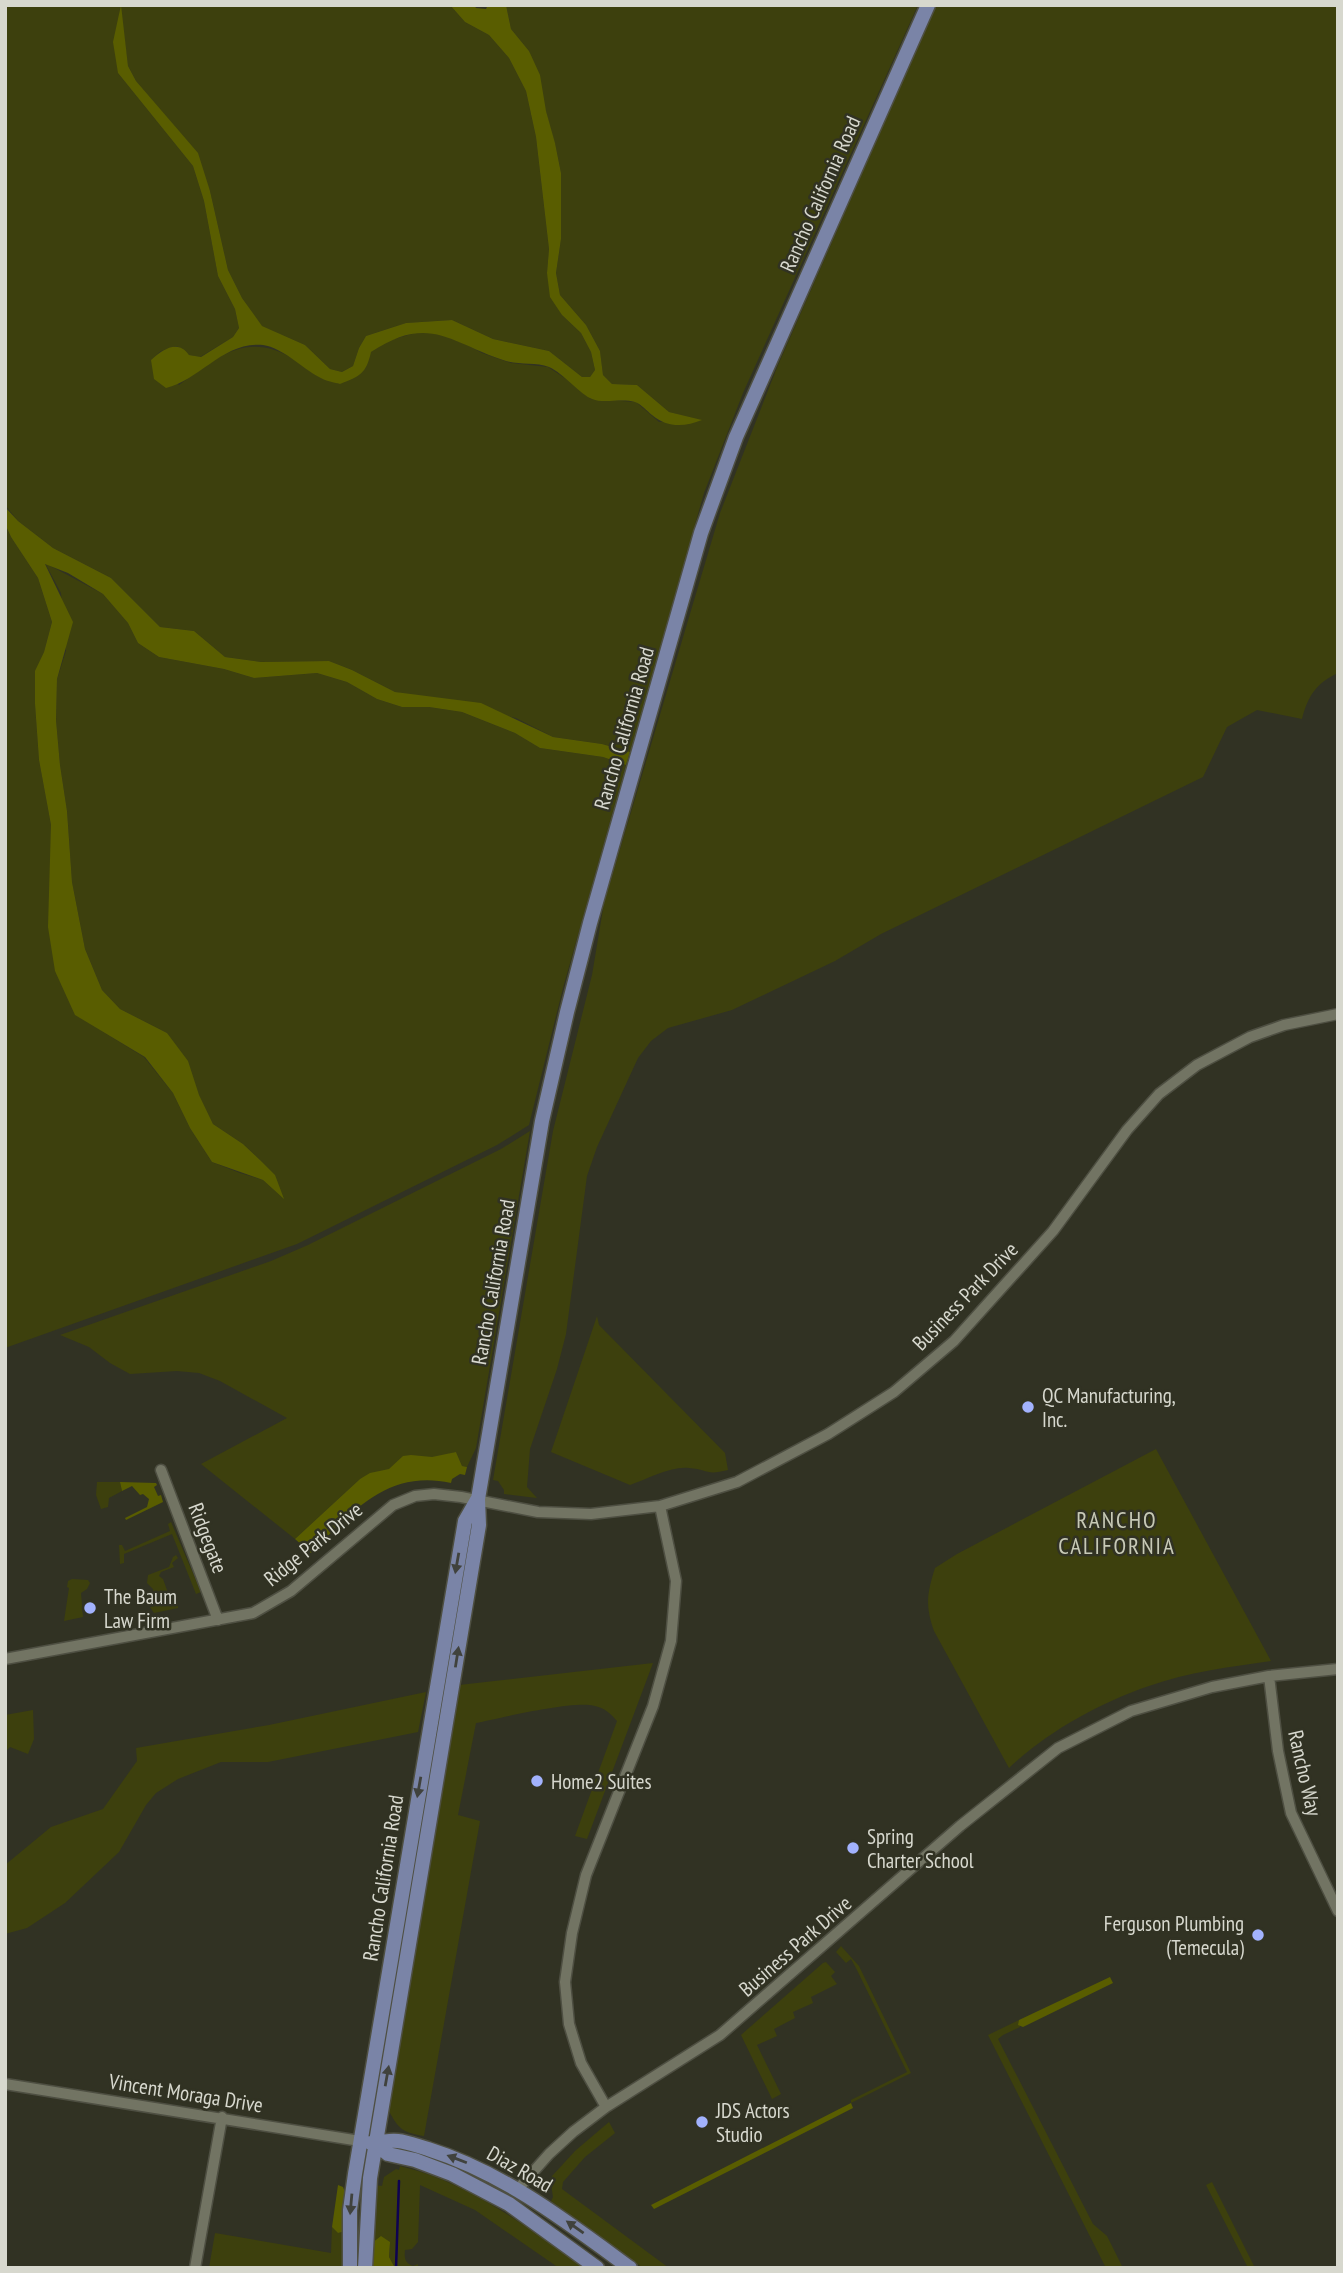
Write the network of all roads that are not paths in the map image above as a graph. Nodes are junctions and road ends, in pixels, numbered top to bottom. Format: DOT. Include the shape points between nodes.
graph roads {
  1 [pos="928,5"];
  2 [pos="1338,1014"];
  3 [pos="161,1470"];
  4 [pos="478,1499"];
  5 [pos="660,1506"];
  6 [pos="218,1620"];
  7 [pos="5,1659"];
  8 [pos="1338,1670"];
  9 [pos="1269,1676"];
  10 [pos="1338,1911"];
  11 [pos="5,2084"];
  12 [pos="606,2107"];
  13 [pos="222,2117"];
  14 [pos="360,2141"];
  15 [pos="376,2144"];
  16 [pos="518,2189"];
  17 [pos="195,2268"];
  18 [pos="350,2268"];
  19 [pos="365,2268"];
  20 [pos="597,2268"];
  21 [pos="630,2268"];
  1 -- 4 [label="main road, Rancho California Road" via="736,437 701,533 590,923 542,1121"];
  2 -- 5 [label="street, Business Park Drive" via="1250,1037 1197,1065 1159,1094 1001,1290 954,1341 894,1392 828,1434 737,1482"];
  3 -- 6 [label="street, Ridgegate"];
  4 -- 5 [label="street, Business Park Drive" via="564,1514"];
  4 -- 6 [label="street, Ridge Park Drive" via="434,1494 393,1505 290,1591 253,1614"];
  4 -- 14 [label="main road, Rancho California Road, one-way" via="465,1521"];
  15 -- 4 [label="main road, Rancho California Road, one-way" via="479,1525"];
  5 -- 12 [label="street" via="676,1581 671,1641 653,1706 586,1875 565,1982 569,2024 581,2063"];
  6 -- 7 [label="street, Ridge Park Drive"];
  8 -- 9 [label="street, Business Park Drive"];
  9 -- 10 [label="street, Rancho Way" via="1291,1813"];
  9 -- 12 [label="street, Business Park Drive" via="1130,1711 1058,1748 960,1826 720,2035"];
  11 -- 13 [label="street, Vincent Moraga Drive"];
  12 -- 16 [label="street, Business Park Drive" via="549,2154"];
  13 -- 14 [label="street, Vincent Moraga Drive"];
  13 -- 17 [label="street"];
  14 -- 15 [label="main road, Diaz Road"];
  14 -- 18 [label="main road, Rancho California Road, one-way" via="350,2210"];
  16 -- 15 [label="main road, Diaz Road, one-way" via="452,2157 391,2139"];
  15 -- 19 [label="main road, Rancho California Road" via="367,2205"];
  15 -- 20 [label="main road, Diaz Road" via="388,2154 452,2174 509,2204"];
  21 -- 16 [label="main road, Diaz Road, one-way"];
}
